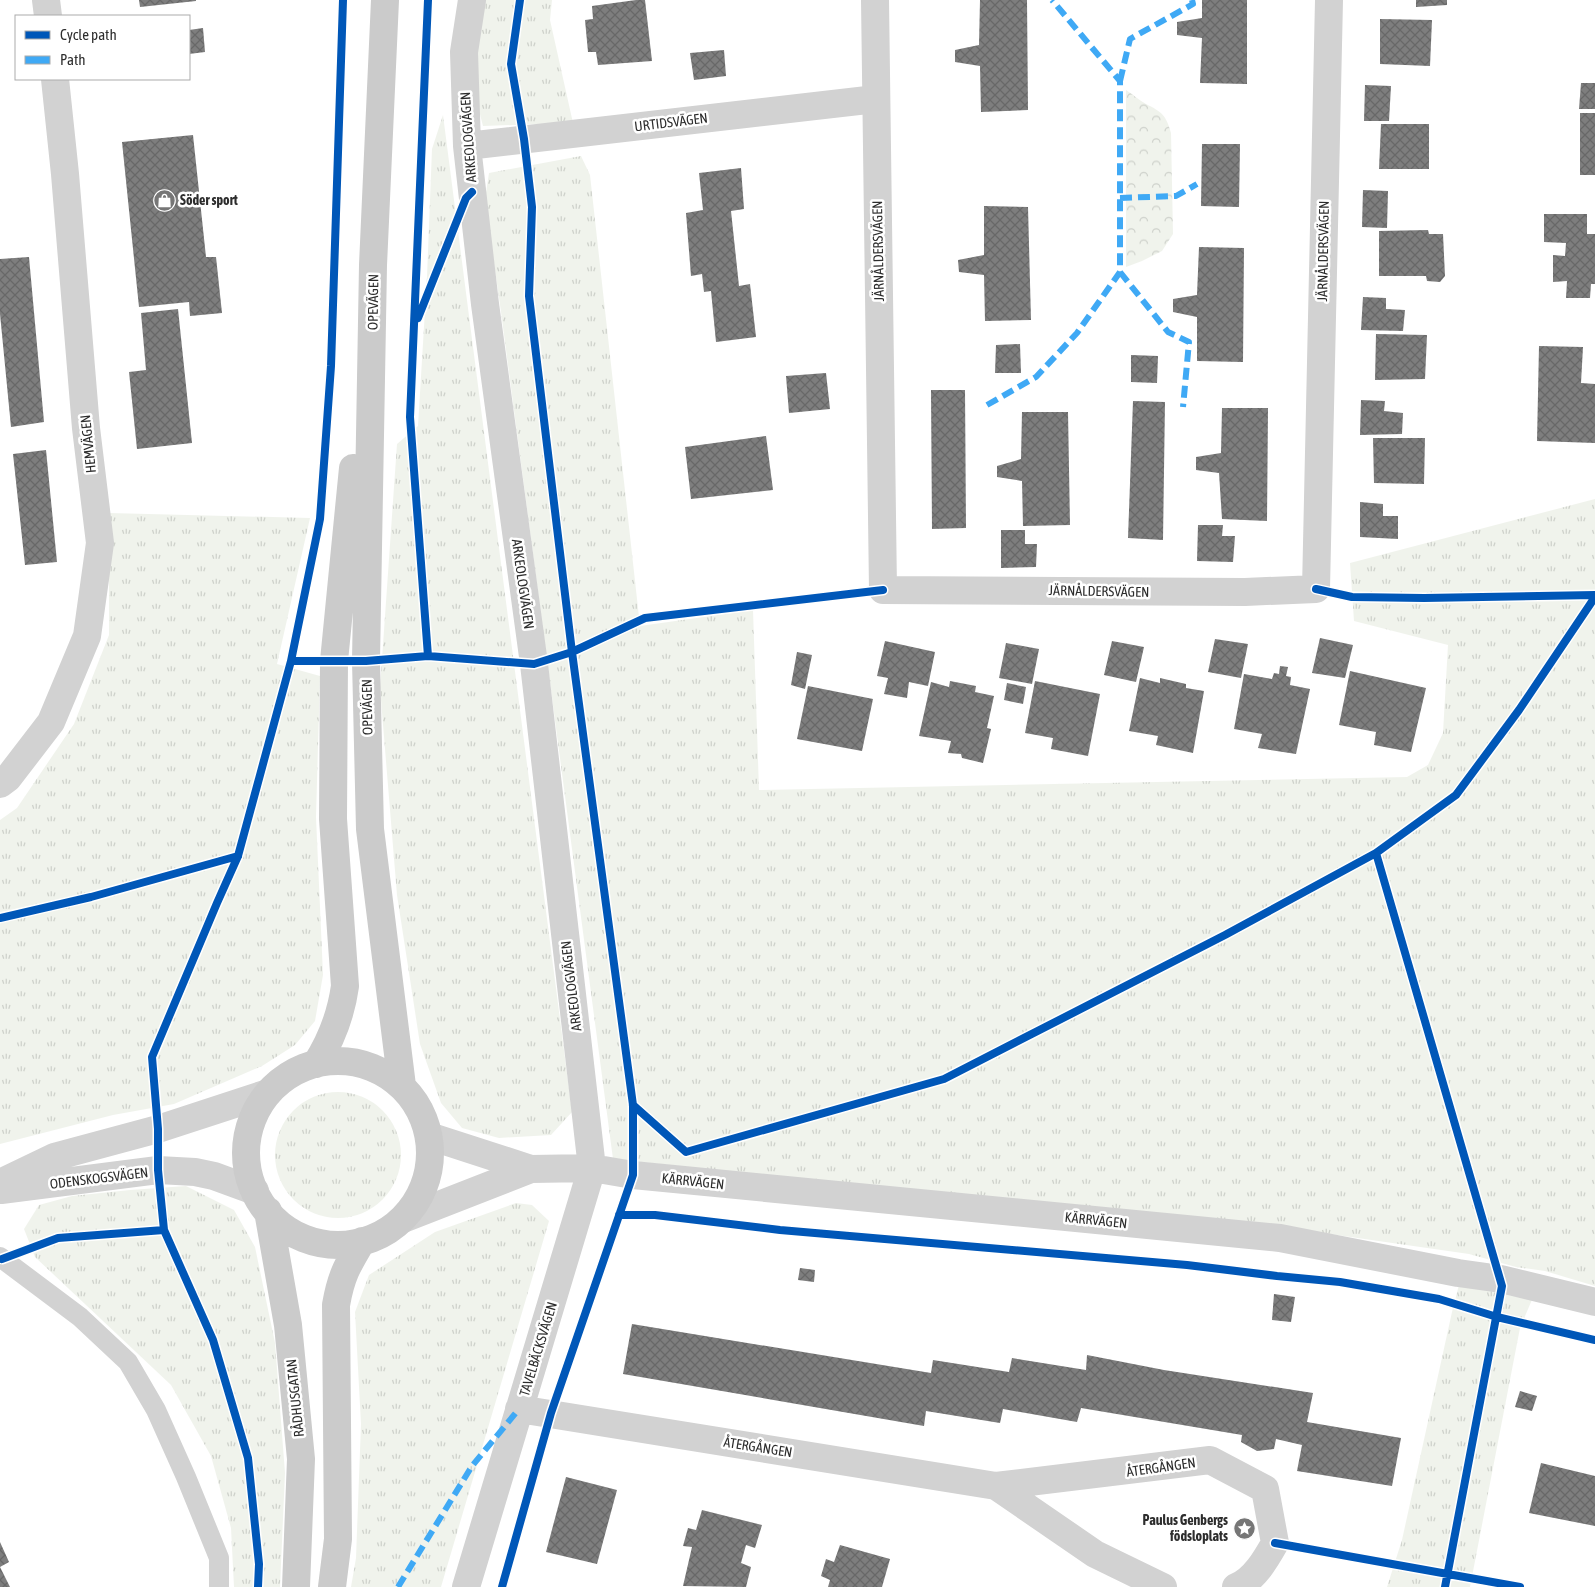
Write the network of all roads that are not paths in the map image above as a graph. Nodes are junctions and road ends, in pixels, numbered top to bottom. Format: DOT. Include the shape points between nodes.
graph roads {
  1 [pos="46,0"];
  2 [pos="385,0"];
  3 [pos="472,0"];
  4 [pos="874,0"];
  5 [pos="1328,0"];
  6 [pos="48,15"];
  7 [pos="55,80"];
  8 [pos="876,99"];
  9 [pos="467,146"];
  10 [pos="373,265"];
  11 [pos="0,784"];
  12 [pos="316,1064"];
  13 [pos="402,1086"];
  14 [pos="268,1093"];
  15 [pos="429,1136"];
  16 [pos="592,1168"];
  17 [pos="531,1169"];
  18 [pos="0,1183"];
  19 [pos="0,1191"];
  20 [pos="261,1201"];
  21 [pos="403,1219"];
  22 [pos="362,1241"];
  23 [pos="0,1257"];
  24 [pos="1595,1302"];
  25 [pos="520,1409"];
  26 [pos="996,1486"];
  27 [pos="219,1587"];
  28 [pos="296,1587"];
  29 [pos="332,1587"];
  30 [pos="466,1587"];
  31 [pos="1163,1587"];
  32 [pos="1236,1587"];
  1 -- 6 [label="street"];
  2 -- 10 [label="main road, OPEVÄGEN"];
  3 -- 9 [label="street, ARKEOLOGVÄGEN" via="464,52"];
  4 -- 8 [label="street, JÄRNÅLDERSVÄGEN"];
  5 -- 8 [label="street, JÄRNÅLDERSVÄGEN" via="1316,589 1245,592 883,590"];
  7 -- 11 [label="street, HEMVÄGEN" via="86,428 100,543 88,636 51,722"];
  8 -- 9 [label="street, URTIDSVÄGEN"];
  9 -- 16 [label="street, ARKEOLOGVÄGEN" via="486,314 534,664"];
  10 -- 12 [label="main road, OPEVÄGEN" via="334,661 333,818 345,986 336,1027"];
  10 -- 13 [label="main road, OPEVÄGEN" via="366,660 370,829"];
  12 -- 13 [label="main road, RÅDHUSGATAN" via="356,1062 381,1071"];
  12 -- 14 [label="main road, RÅDHUSGATAN" via="284,1078"];
  13 -- 15 [label="main road" via="420,1110"];
  14 -- 18 [label="street, ODENSKOGSVÄGEN" via="158,1129 54,1157"];
  14 -- 20 [label="main road, RÅDHUSGATAN" via="254,1116 247,1142 248,1170"];
  15 -- 17 [label="street"];
  15 -- 21 [label="main road" via="430,1166 420,1195"];
  16 -- 17 [label="street"];
  16 -- 24 [label="street, KÄRRVÄGEN" via="643,1176 1280,1238 1501,1279"];
  16 -- 25 [label="street, TAVELBÄCKSVÄGEN"];
  17 -- 21 [label="street"];
  19 -- 20 [label="street, ODENSKOGSVÄGEN" via="158,1170 205,1174 230,1182"];
  20 -- 22 [label="main road" via="284,1227 307,1239 332,1245"];
  20 -- 28 [label="main road, RÅDHUSGATAN" via="288,1325 302,1459"];
  21 -- 22 [label="main road" via="382,1234"];
  22 -- 29 [label="main road" via="340,1282 336,1305 338,1539"];
  23 -- 27 [label="lane" via="80,1317 128,1362 156,1410 219,1558"];
  25 -- 26 [label="street, ÅTERGÅNGEN"];
  25 -- 30 [label="street, TAVELBÄCKSVÄGEN"];
  26 -- 31 [label="street, ÅTERGÅNGEN" via="1095,1554"];
  26 -- 32 [label="street, ÅTERGÅNGEN" via="1210,1460 1265,1489 1275,1542 1262,1564"];
}
